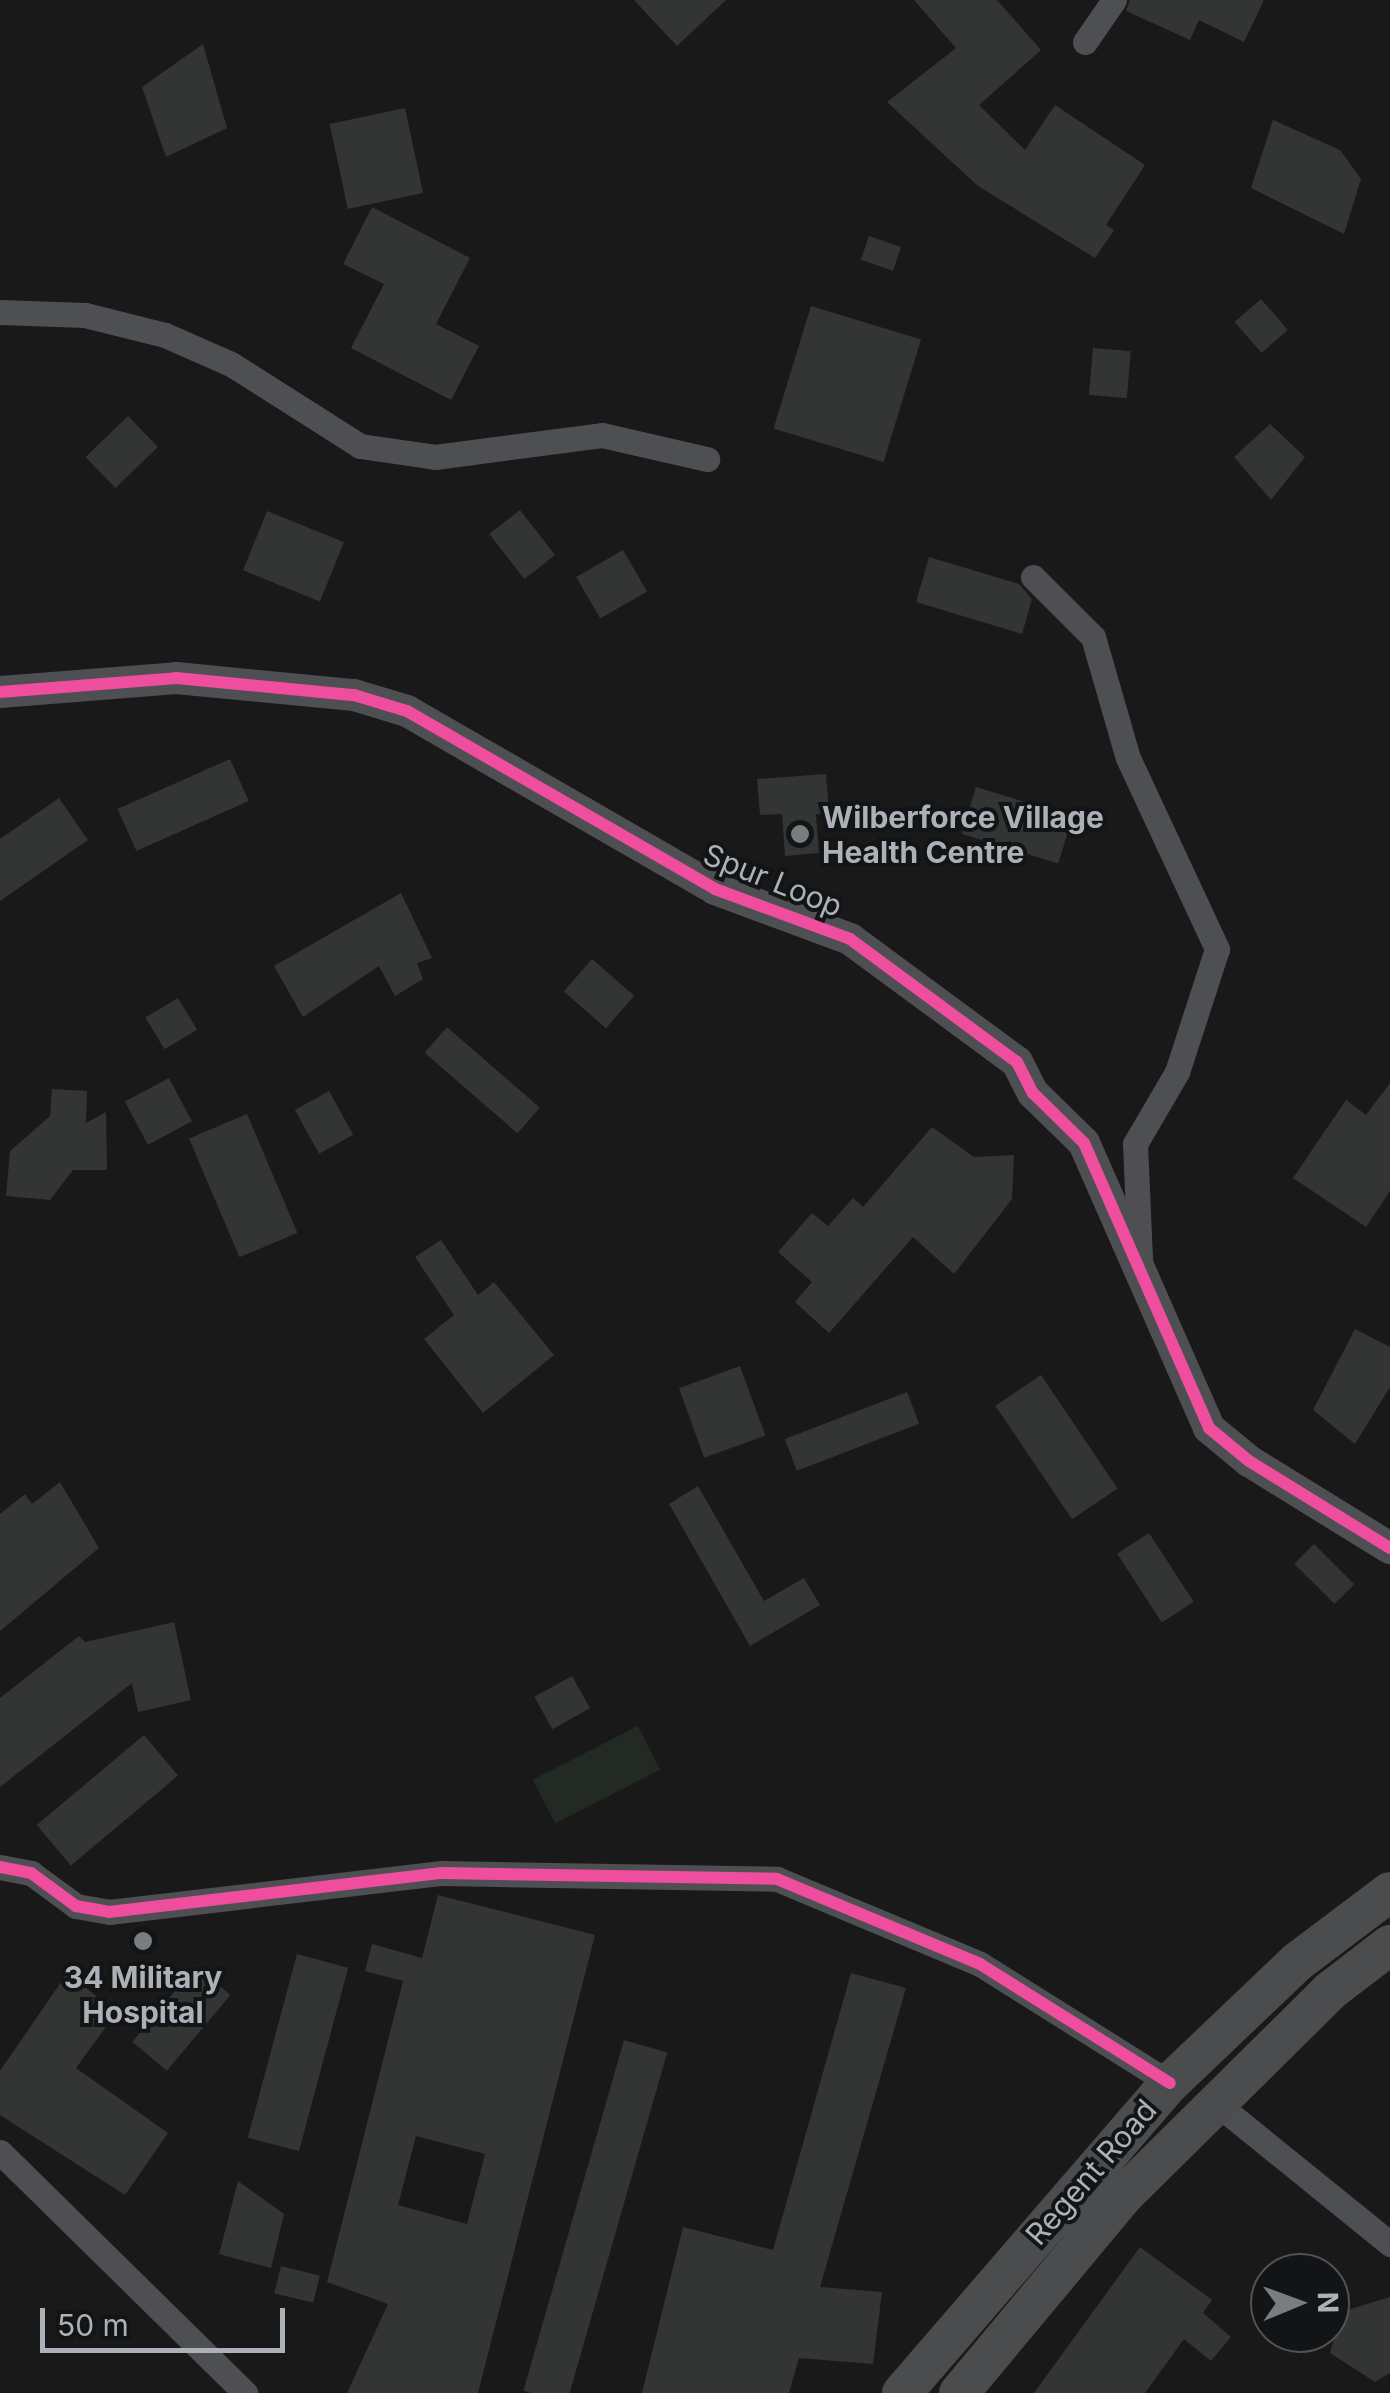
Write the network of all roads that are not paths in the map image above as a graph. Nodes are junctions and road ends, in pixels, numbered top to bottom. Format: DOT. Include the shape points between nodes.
graph roads {
  1 [pos="1114,0"];
  2 [pos="1086,42"];
  3 [pos="0,312"];
  4 [pos="706,459"];
  5 [pos="1033,577"];
  6 [pos="0,692"];
  7 [pos="1141,1275"];
  8 [pos="1390,1548"];
  9 [pos="0,1867"];
  10 [pos="1390,1892"];
  11 [pos="1390,1946"];
  12 [pos="1170,2084"];
  13 [pos="1221,2107"];
  14 [pos="0,2152"];
  15 [pos="1390,2244"];
  16 [pos="245,2393"];
  17 [pos="902,2393"];
  18 [pos="958,2393"];
  1 -- 2 [label="street"];
  3 -- 4 [label="street" via="86,315 164,336 231,364 360,446 435,457 602,435"];
  5 -- 7 [label="street" via="1092,636 1128,758 1217,948 1177,1072 1135,1144"];
  6 -- 7 [label="street, Spur Loop" via="119,679 234,679 407,711 715,889 850,939 949,1007 1017,1062 1033,1094 1084,1143"];
  7 -- 8 [label="street, Spur Loop" via="1209,1428 1249,1461"];
  9 -- 12 [label="street" via="31,1873 76,1906 109,1912 442,1873 776,1879 980,1964"];
  10 -- 12 [label="main road, Regent Road" via="1297,1962"];
  11 -- 13 [label="main road, Regent Road" via="1330,1992"];
  12 -- 17 [label="main road, Regent Road"];
  13 -- 15 [label="street"];
  13 -- 18 [label="main road, Regent Road" via="1124,2195"];
  14 -- 16 [label="street"];
}
